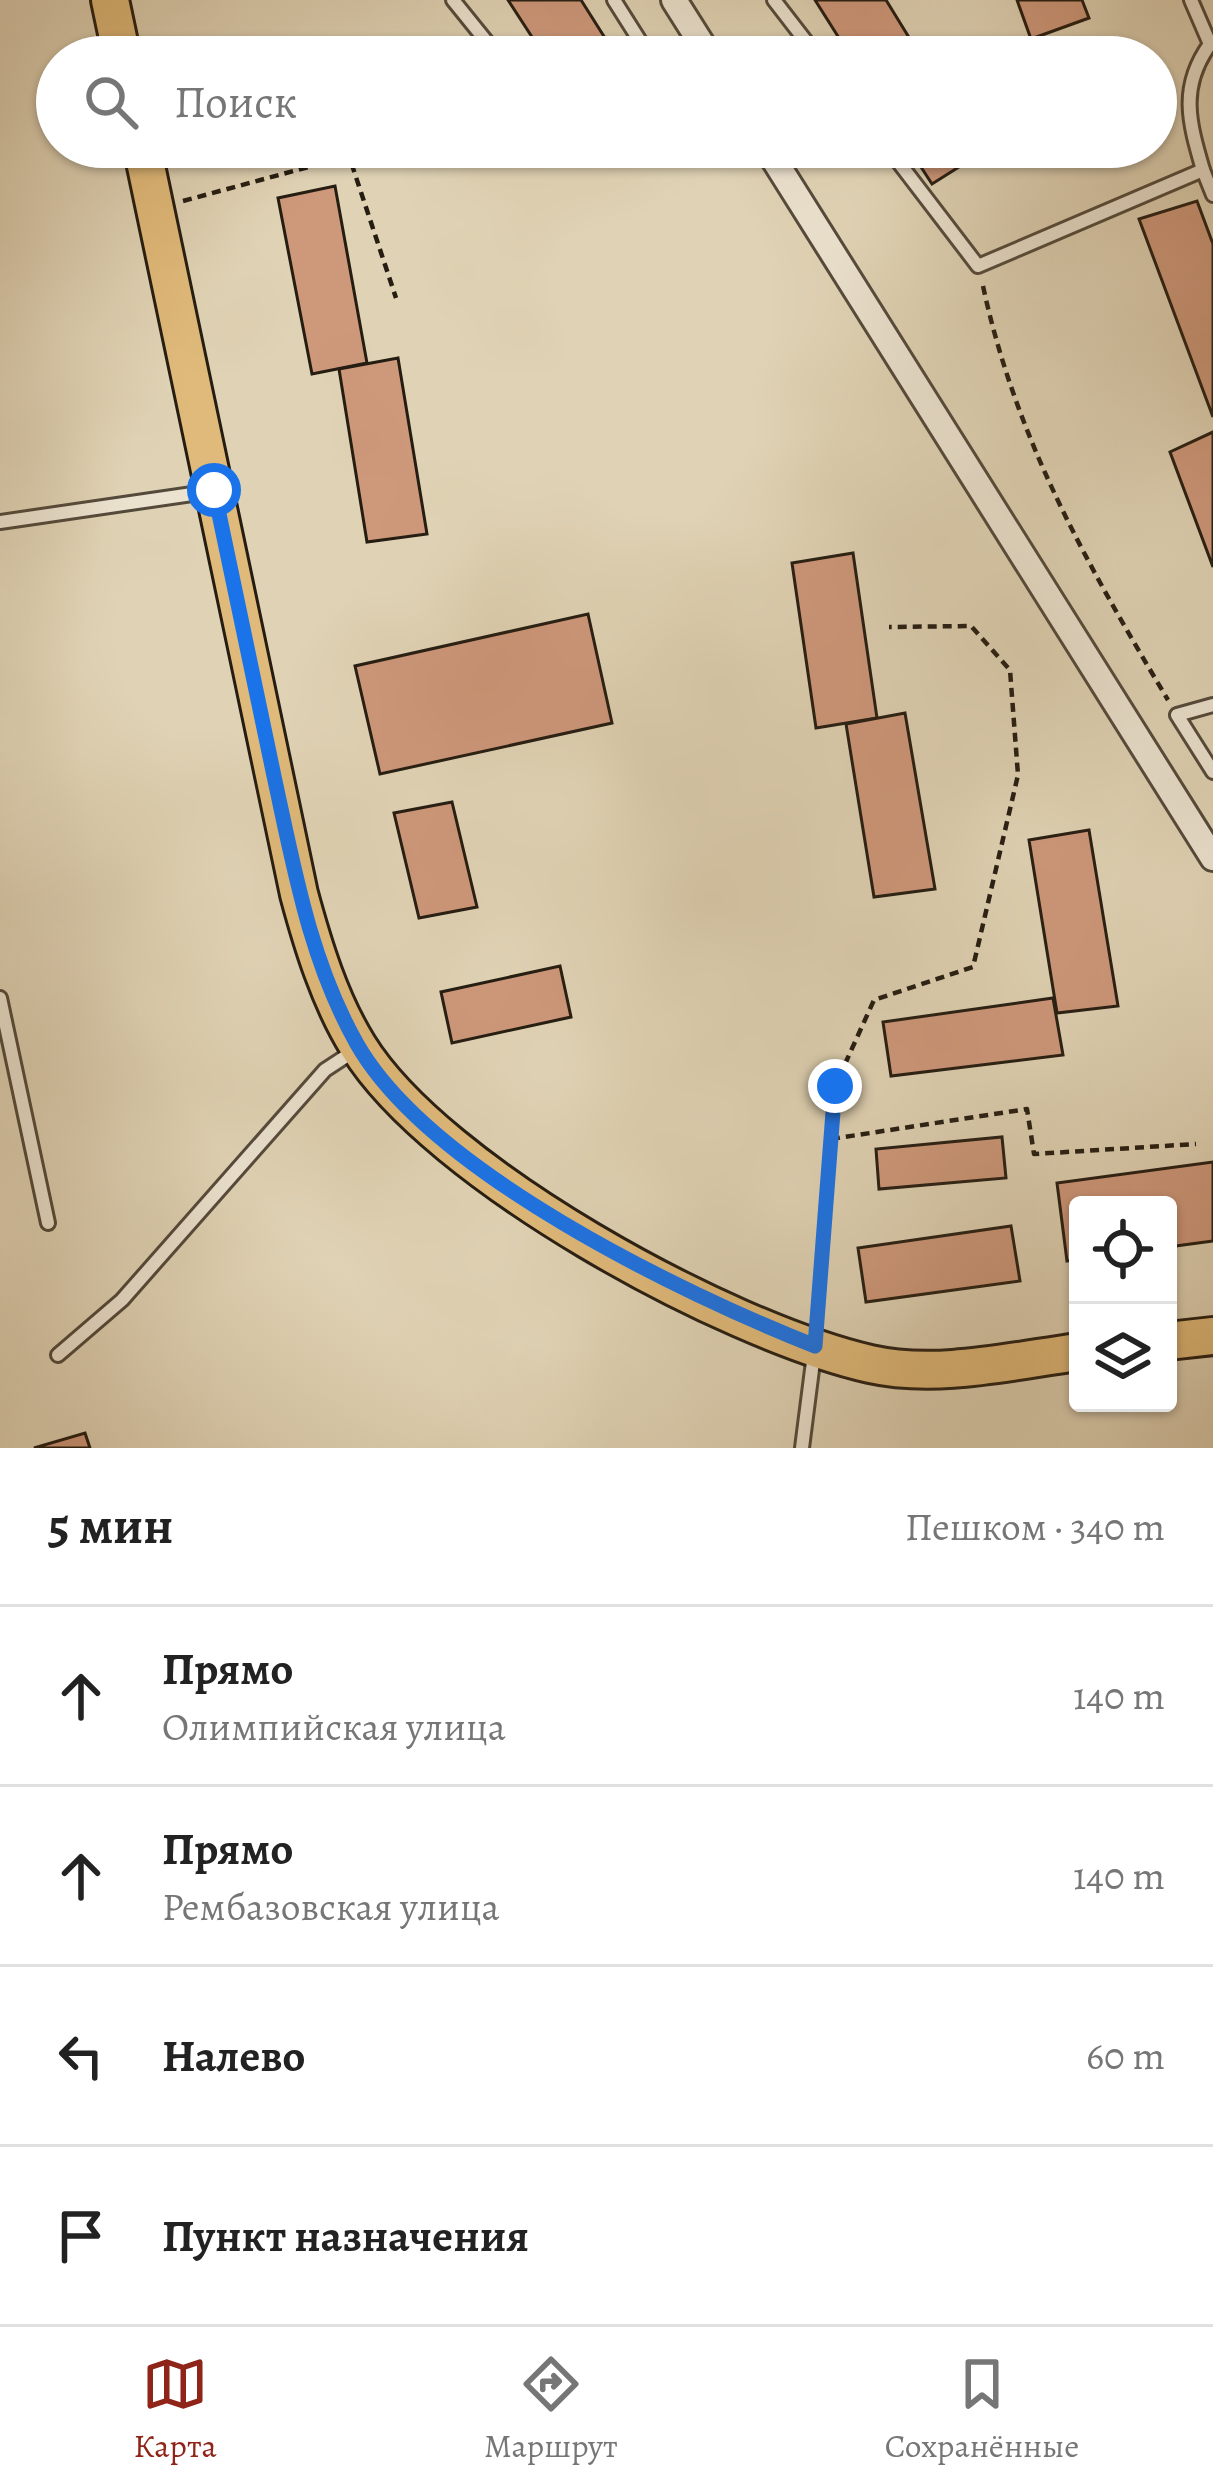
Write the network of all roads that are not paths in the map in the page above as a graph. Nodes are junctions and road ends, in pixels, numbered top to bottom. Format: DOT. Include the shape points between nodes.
graph roads {
  1 [pos="110,0"];
  2 [pos="453,0"];
  3 [pos="614,0"];
  4 [pos="674,0"];
  5 [pos="774,0"];
  6 [pos="1191,0"];
  7 [pos="118,36"];
  8 [pos="482,36"];
  9 [pos="637,36"];
  10 [pos="697,36"];
  11 [pos="802,36"];
  12 [pos="1211,48"];
  13 [pos="146,168"];
  14 [pos="779,168"];
  15 [pos="903,168"];
  16 [pos="1203,170"];
  17 [pos="1213,195"];
  18 [pos="214,490"];
  19 [pos="0,522"];
  20 [pos="1213,705"];
  21 [pos="1213,772"];
  22 [pos="1213,858"];
  23 [pos="0,998"];
  24 [pos="359,1048"];
  25 [pos="47,1222"];
  26 [pos="1213,1336"];
  27 [pos="1177,1340"];
  28 [pos="815,1346"];
  29 [pos="1069,1353"];
  30 [pos="58,1354"];
  31 [pos="802,1448"];
  1 -- 7 [label="main road"];
  2 -- 8 [label="lane"];
  3 -- 9 [label="lane"];
  4 -- 10 [label="street"];
  5 -- 11 [label="lane"];
  6 -- 12 [label="lane"];
  12 -- 16 [label="lane" via="1193,68 1186,114"];
  13 -- 18 [label="main road"];
  14 -- 22 [label="street"];
  15 -- 16 [label="lane" via="978,266"];
  16 -- 17 [label="lane"];
  18 -- 19 [label="lane"];
  18 -- 24 [label="main road" via="311,939"];
  20 -- 21 [label="lane" via="1177,715"];
  23 -- 25 [label="lane"];
  24 -- 28 [label="main road" via="453,1146 522,1196 655,1275"];
  24 -- 30 [label="lane" via="325,1070 122,1300"];
  26 -- 27 [label="main road"];
  28 -- 29 [label="main road" via="870,1364 930,1370"];
  28 -- 31 [label="lane"];
}
